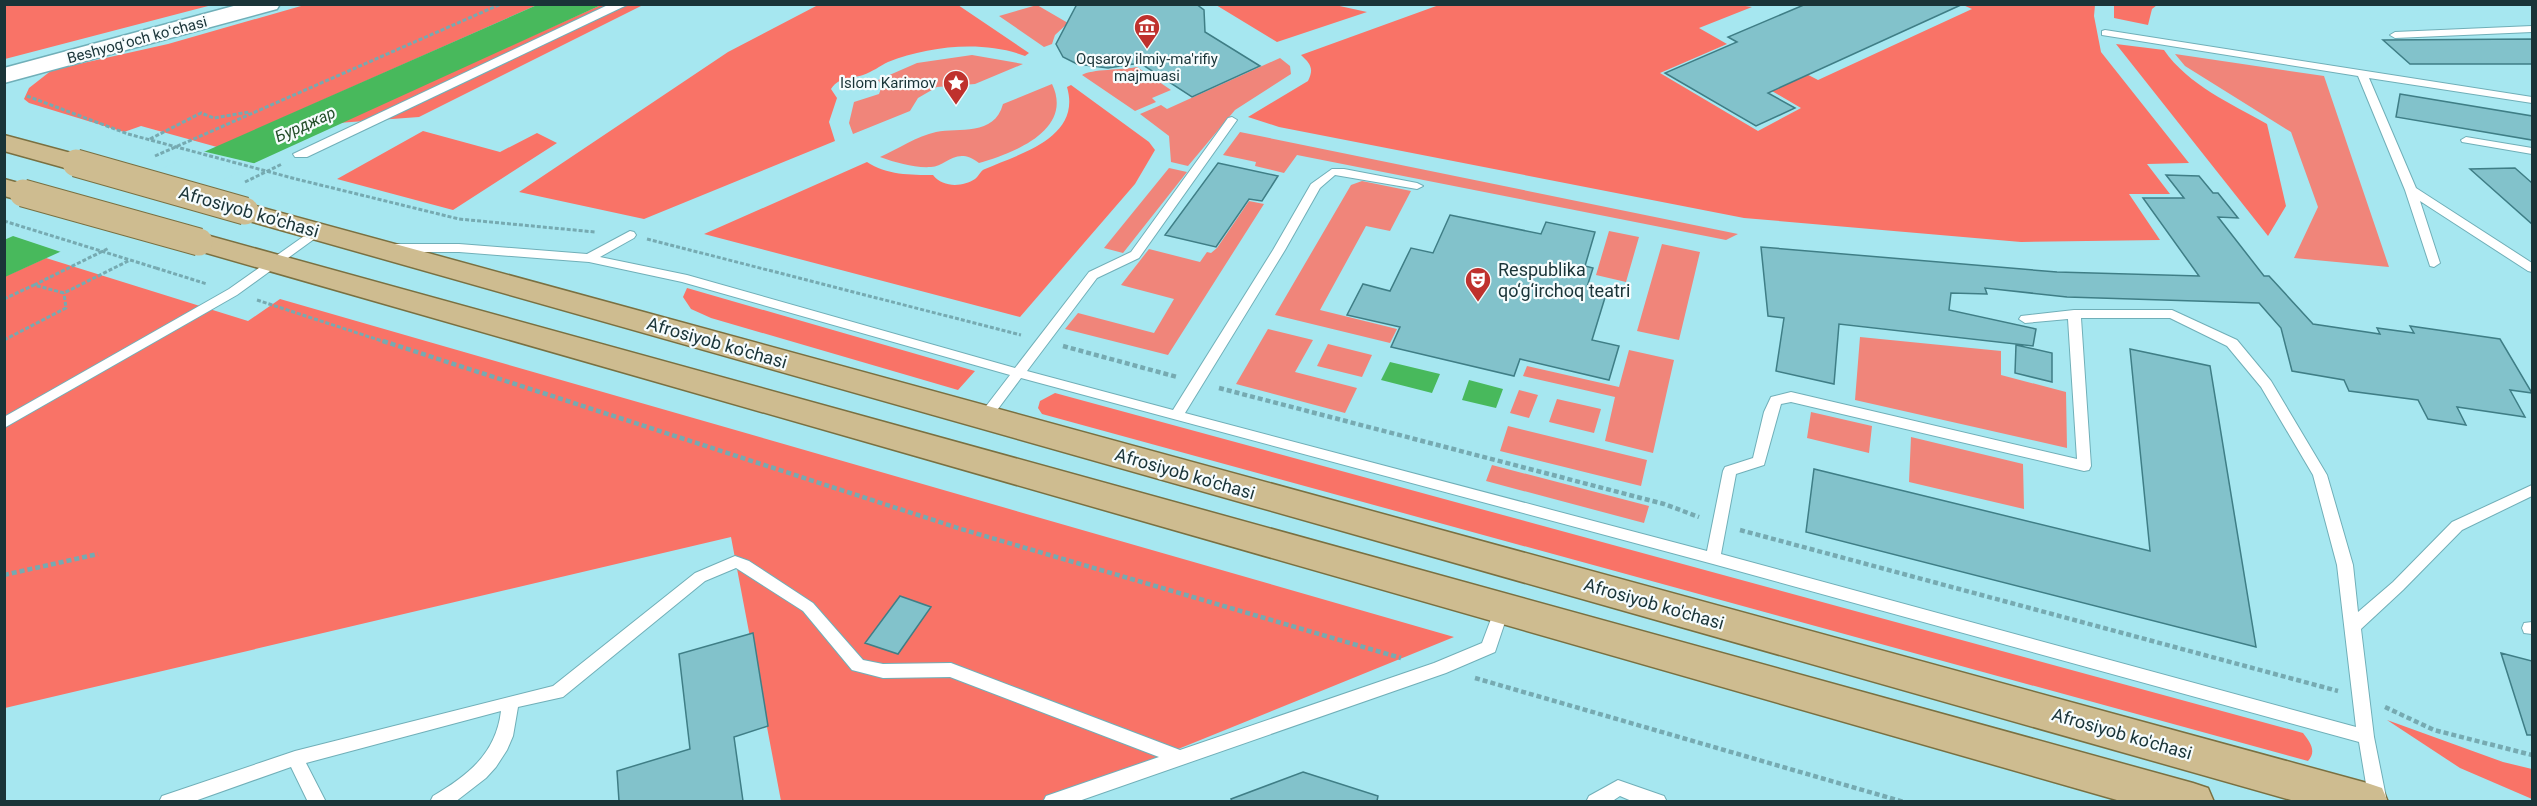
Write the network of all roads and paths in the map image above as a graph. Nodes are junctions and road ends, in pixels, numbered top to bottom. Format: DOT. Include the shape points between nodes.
graph roads {
  1 [pos="240,4"];
  2 [pos="269,4"];
  3 [pos="501,4"];
  4 [pos="622,4"];
  5 [pos="2532,29"];
  6 [pos="2105,33"];
  7 [pos="2395,35"];
  8 [pos="4,66"];
  9 [pos="2363,75"];
  10 [pos="4,76"];
  11 [pos="27,96"];
  12 [pos="2532,100"];
  13 [pos="1232,120"];
  14 [pos="128,134"];
  15 [pos="150,139"];
  16 [pos="2466,140"];
  17 [pos="4,143"];
  18 [pos="2532,151"];
  19 [pos="301,154"];
  20 [pos="296,179"];
  21 [pos="1416,186"];
  22 [pos="14,190"];
  23 [pos="2410,190"];
  24 [pos="4,221"];
  25 [pos="317,231"];
  26 [pos="630,235"];
  27 [pos="377,248"];
  28 [pos="589,258"];
  29 [pos="130,260"];
  30 [pos="272,262"];
  31 [pos="2434,263"];
  32 [pos="2532,268"];
  33 [pos="233,292"];
  34 [pos="64,293"];
  35 [pos="4,299"];
  36 [pos="2074,315"];
  37 [pos="2025,319"];
  38 [pos="4,340"];
  39 [pos="1042,341"];
  40 [pos="1018,373"];
  41 [pos="1197,382"];
  42 [pos="1177,415"];
  43 [pos="984,418"];
  44 [pos="4,423"];
  45 [pos="2532,490"];
  46 [pos="1721,526"];
  47 [pos="98,554"];
  48 [pos="1713,558"];
  49 [pos="4,575"];
  50 [pos="1502,607"];
  51 [pos="2353,626"];
  52 [pos="1440,668"];
  53 [pos="2361,697"];
  54 [pos="510,702"];
  55 [pos="2366,737"];
  56 [pos="2532,755"];
  57 [pos="295,758"];
  58 [pos="1180,758"];
  59 [pos="168,801"];
  60 [pos="317,801"];
  61 [pos="439,801"];
  62 [pos="1052,801"];
  63 [pos="1595,801"];
  64 [pos="1658,801"];
  65 [pos="1904,801"];
  66 [pos="2193,801"];
  67 [pos="2367,801"];
  68 [pos="2378,801"];
  1 -- 8 [label="street, Beshyogʻoch koʻchasi"];
  2 -- 10 [label="street, Beshyogʻoch koʻchasi"];
  3 -- 15 [label="path" via="256,111 214,118 201,113"];
  4 -- 19 [label="street"];
  5 -- 7 [label="lane"];
  6 -- 9 [label="lane"];
  9 -- 12 [label="lane"];
  9 -- 23 [label="lane"];
  11 -- 14 [label="path"];
  13 -- 39 [label="lane" via="1135,255 1093,275"];
  14 -- 15 [label="path, bridge"];
  15 -- 20 [label="path, bridge"];
  16 -- 18 [label="lane"];
  17 -- 25 [label="main road, Afrosiyob ko'chasi, bridge"];
  20 -- 26 [label="path" via="459,219"];
  21 -- 41 [label="lane" via="1332,172 1315,186 1280,250"];
  22 -- 30 [label="main road, bridge"];
  23 -- 31 [label="lane"];
  23 -- 32 [label="lane"];
  24 -- 29 [label="path, bridge"];
  25 -- 27 [label="main road, Afrosiyob ko'chasi"];
  25 -- 30 [label="lane"];
  26 -- 28 [label="lane"];
  26 -- 39 [label="path"];
  27 -- 28 [label="lane" via="459,248"];
  27 -- 43 [label="main road, Afrosiyob ko'chasi"];
  28 -- 40 [label="lane" via="683,278"];
  29 -- 33 [label="path, bridge"];
  29 -- 34 [label="path"];
  30 -- 33 [label="lane"];
  30 -- 50 [label="main road"];
  33 -- 44 [label="lane"];
  33 -- 52 [label="path" via="961,529"];
  34 -- 35 [label="path" via="34,285"];
  34 -- 38 [label="path" via="66,308"];
  36 -- 37 [label="lane"];
  36 -- 46 [label="lane" via="2084,466 1791,397 1776,400 1759,460 1730,471"];
  36 -- 51 [label="lane" via="2172,314 2232,343 2266,384 2320,475 2345,565"];
  39 -- 40 [label="lane"];
  39 -- 41 [label="path"];
  40 -- 42 [label="lane"];
  40 -- 43 [label="lane"];
  41 -- 42 [label="lane"];
  41 -- 46 [label="path" via="1664,504"];
  42 -- 48 [label="lane"];
  43 -- 67 [label="main road, Afrosiyob ko'chasi"];
  45 -- 51 [label="lane" via="2457,526"];
  46 -- 48 [label="lane"];
  46 -- 53 [label="path"];
  47 -- 49 [label="path"];
  48 -- 55 [label="lane"];
  50 -- 52 [label="lane" via="1489,647"];
  50 -- 66 [label="main road"];
  51 -- 53 [label="lane"];
  52 -- 58 [label="lane"];
  52 -- 65 [label="path"];
  53 -- 55 [label="lane"];
  53 -- 56 [label="path" via="2434,730"];
  54 -- 57 [label="lane"];
  54 -- 58 [label="lane" via="556,692 700,577 735,562 744,564 808,608 858,665 883,671 951,670"];
  54 -- 61 [label="lane" via="509,727 491,764"];
  55 -- 68 [label="lane"];
  57 -- 59 [label="lane"];
  57 -- 60 [label="lane"];
  58 -- 62 [label="lane"];
  63 -- 64 [label="lane" via="1618,788"];
}
